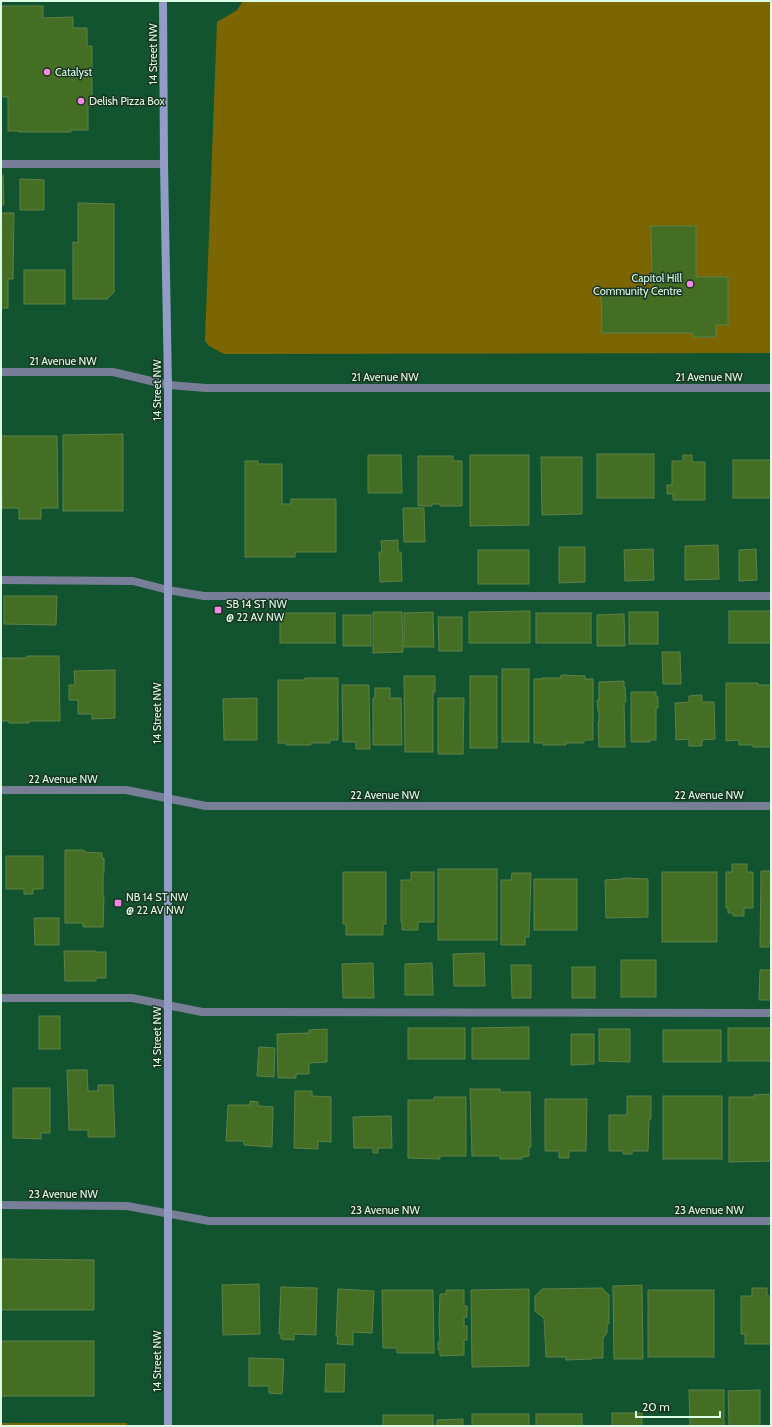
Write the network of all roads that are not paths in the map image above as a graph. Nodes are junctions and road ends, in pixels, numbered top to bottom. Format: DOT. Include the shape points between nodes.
graph roads {
  1 [pos="163,1"];
  2 [pos="1,164"];
  3 [pos="164,164"];
  4 [pos="1,372"];
  5 [pos="168,385"];
  6 [pos="771,388"];
  7 [pos="1,580"];
  8 [pos="168,590"];
  9 [pos="771,596"];
  10 [pos="1,790"];
  11 [pos="168,798"];
  12 [pos="771,806"];
  13 [pos="1,998"];
  14 [pos="168,1006"];
  15 [pos="771,1013"];
  16 [pos="1,1205"];
  17 [pos="168,1214"];
  18 [pos="771,1221"];
  19 [pos="168,1426"];
  1 -- 3 [label="main road, 14 Street NW"];
  2 -- 3 [label="street"];
  3 -- 5 [label="main road, 14 Street NW"];
  4 -- 5 [label="street, 21 Avenue NW" via="113,372"];
  5 -- 6 [label="street, 21 Avenue NW" via="222,388"];
  5 -- 8 [label="main road, 14 Street NW"];
  7 -- 8 [label="street" via="133,581"];
  8 -- 9 [label="street" via="204,596"];
  8 -- 11 [label="main road, 14 Street NW"];
  10 -- 11 [label="street, 22 Avenue NW" via="126,790"];
  11 -- 12 [label="street, 22 Avenue NW" via="206,806"];
  11 -- 14 [label="main road, 14 Street NW"];
  13 -- 14 [label="street" via="132,998"];
  14 -- 15 [label="street" via="202,1012"];
  14 -- 17 [label="main road, 14 Street NW"];
  16 -- 17 [label="street, 23 Avenue NW" via="127,1206"];
  17 -- 18 [label="street, 23 Avenue NW" via="209,1221"];
  17 -- 19 [label="main road, 14 Street NW"];
}
